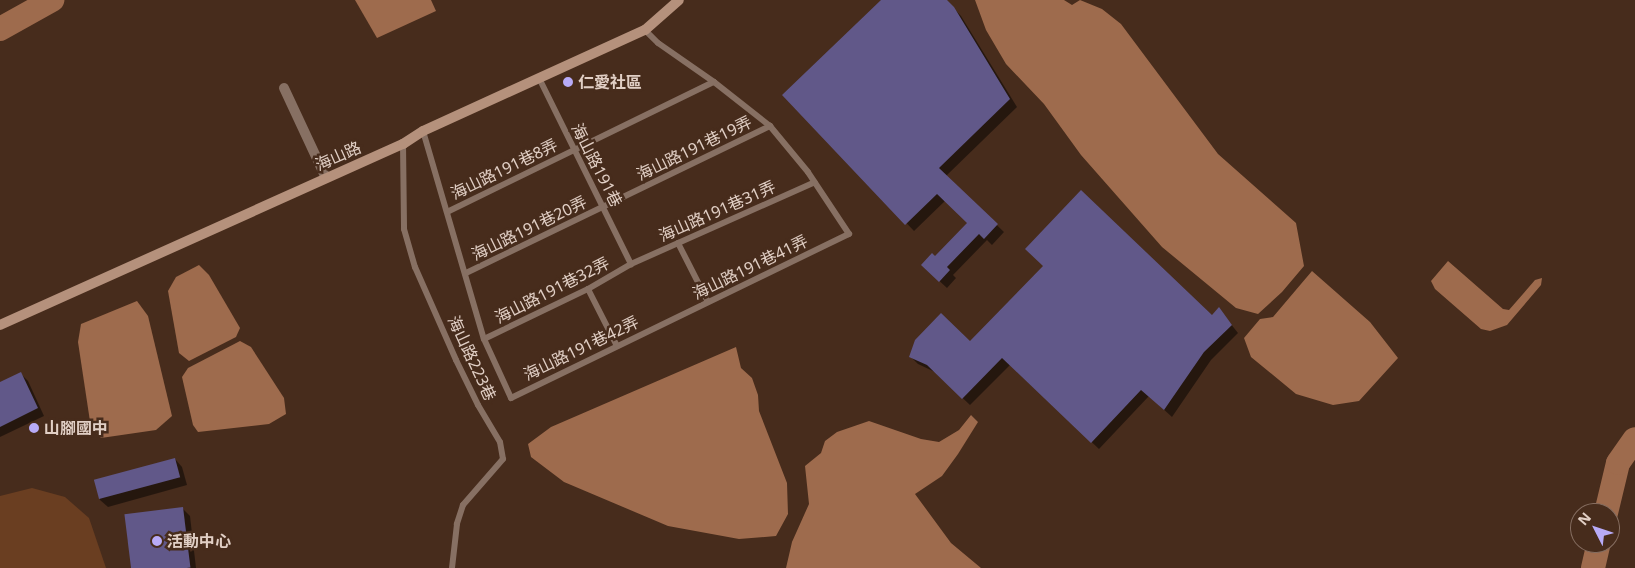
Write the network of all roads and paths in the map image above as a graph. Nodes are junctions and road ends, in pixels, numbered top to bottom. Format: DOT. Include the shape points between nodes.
graph roads {
  1 [pos="679,0"];
  2 [pos="645,30"];
  3 [pos="539,78"];
  4 [pos="714,82"];
  5 [pos="284,88"];
  6 [pos="770,126"];
  7 [pos="423,132"];
  8 [pos="403,144"];
  9 [pos="574,150"];
  10 [pos="326,178"];
  11 [pos="815,182"];
  12 [pos="603,208"];
  13 [pos="447,212"];
  14 [pos="678,243"];
  15 [pos="631,264"];
  16 [pos="466,274"];
  17 [pos="588,289"];
  18 [pos="708,302"];
  19 [pos="664,324"];
  20 [pos="0,325"];
  21 [pos="484,339"];
  22 [pos="618,346"];
  23 [pos="452,568"];
  1 -- 2 [label="main road, 海山路"];
  2 -- 3 [label="main road, 海山路"];
  2 -- 4 [label="lane" via="658,43"];
  3 -- 7 [label="main road, 海山路"];
  3 -- 9 [label="lane, 海山路191巷"];
  4 -- 6 [label="lane"];
  4 -- 9 [label="lane, 海山路191巷8弄"];
  5 -- 10 [label="street"];
  6 -- 11 [label="lane"];
  6 -- 12 [label="lane, 海山路191巷19弄"];
  7 -- 8 [label="main road, 海山路"];
  7 -- 13 [label="lane"];
  8 -- 10 [label="main road, 海山路"];
  8 -- 23 [label="lane, 海山路223巷" via="404,229 415,267 460,368 500,442 503,459 463,506 457,524"];
  9 -- 12 [label="lane, 海山路191巷"];
  9 -- 13 [label="lane, 海山路191巷8弄"];
  10 -- 20 [label="main road, 海山路"];
  11 -- 14 [label="lane, 海山路191巷31弄"];
  11 -- 18 [label="lane, 海山路191巷41弄" via="849,234"];
  12 -- 15 [label="lane, 海山路191巷"];
  12 -- 16 [label="lane, 海山路191巷20弄"];
  13 -- 16 [label="lane"];
  14 -- 15 [label="lane, 海山路191巷31弄"];
  14 -- 18 [label="lane"];
  15 -- 17 [label="lane, 海山路191巷32弄"];
  16 -- 21 [label="lane"];
  17 -- 21 [label="lane, 海山路191巷32弄"];
  17 -- 22 [label="lane"];
  18 -- 19 [label="lane, 海山路191巷41弄"];
  19 -- 22 [label="lane, 海山路191巷42弄"];
  21 -- 22 [label="lane, 海山路191巷42弄" via="510,398"];
}
